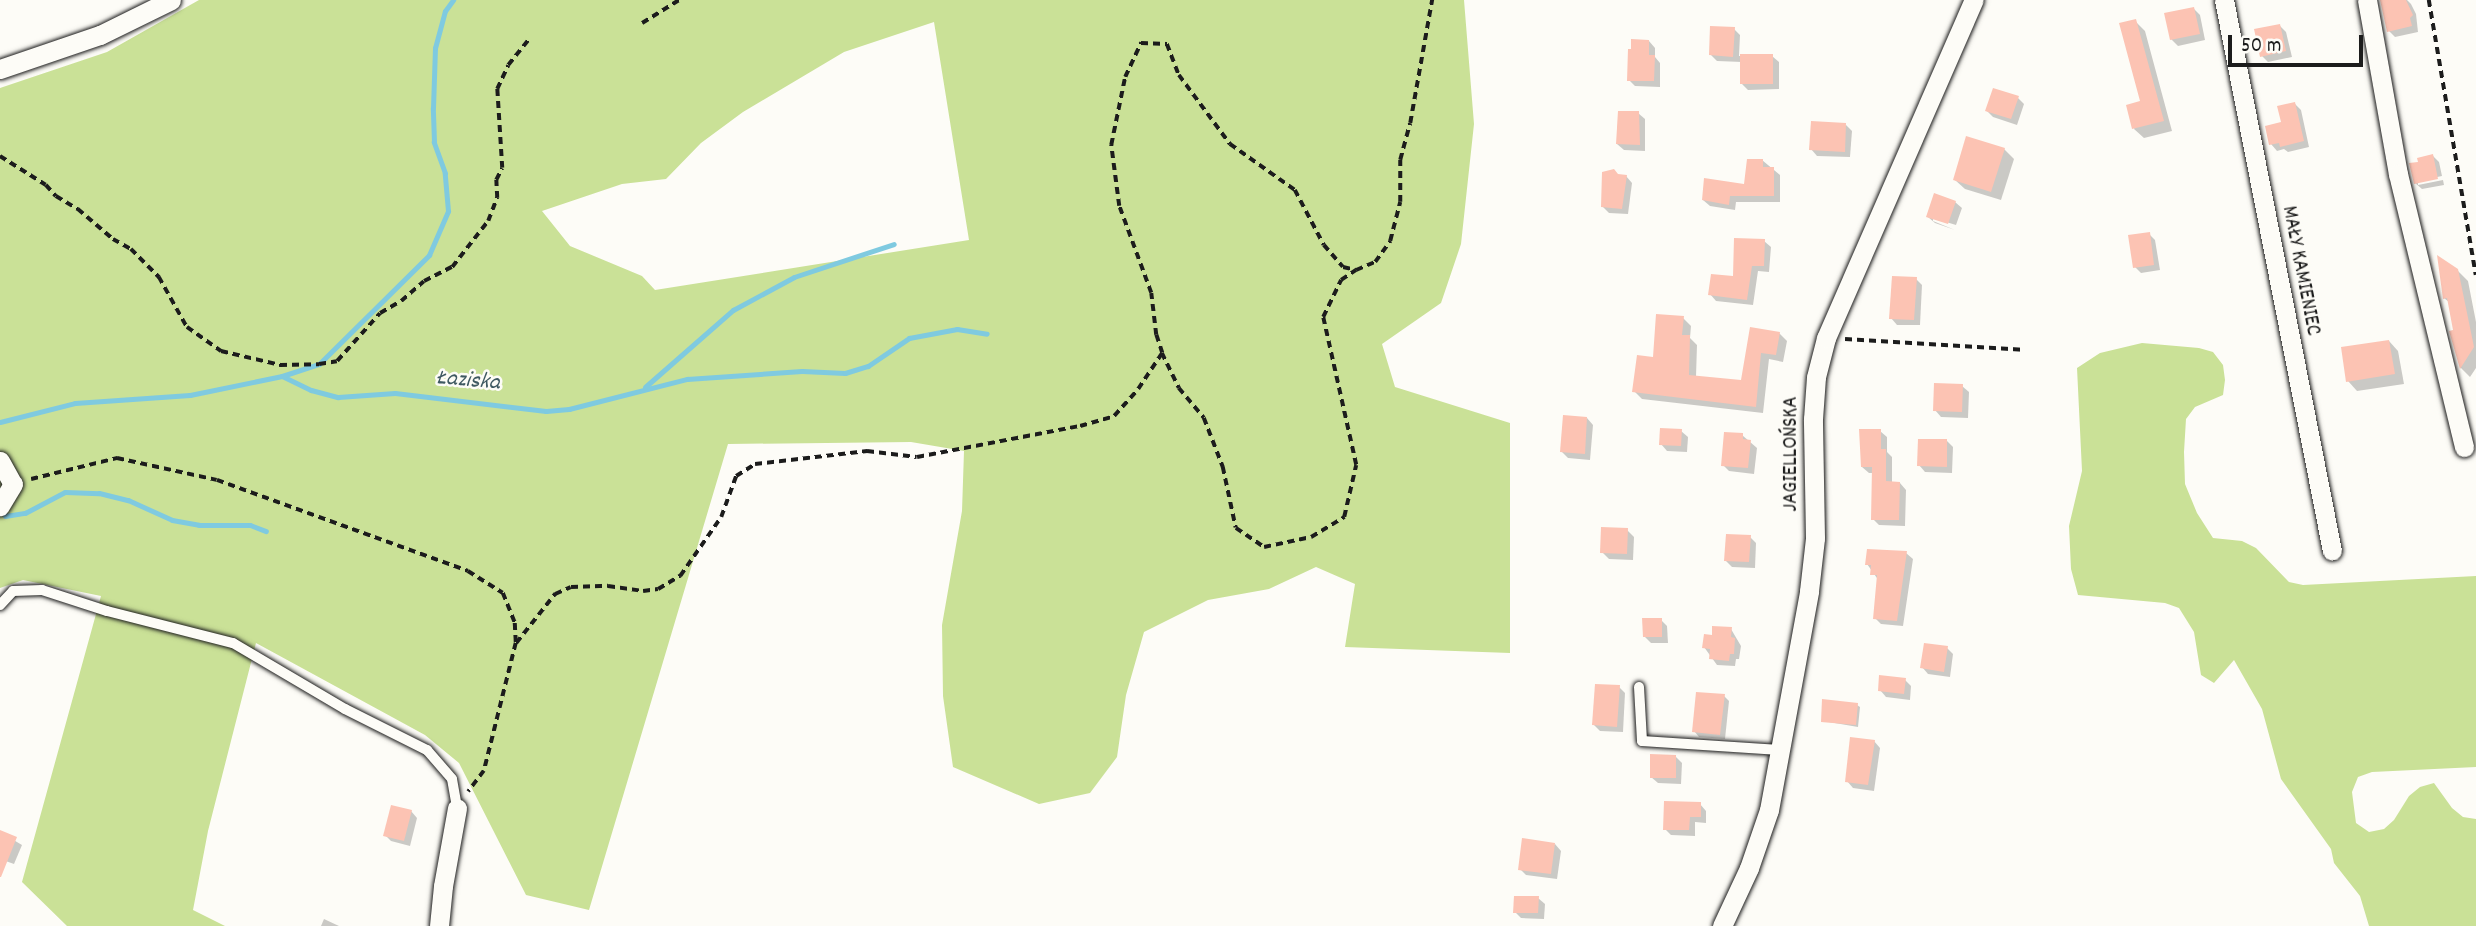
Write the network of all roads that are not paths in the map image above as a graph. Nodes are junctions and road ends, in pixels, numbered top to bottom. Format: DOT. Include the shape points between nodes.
graph roads {
  1 [pos="171,0"];
  2 [pos="1974,0"];
  3 [pos="2224,0"];
  4 [pos="2367,0"];
  5 [pos="0,69"];
  6 [pos="2464,447"];
  7 [pos="0,461"];
  8 [pos="0,506"];
  9 [pos="2332,551"];
  10 [pos="0,605"];
  11 [pos="1639,687"];
  12 [pos="1780,750"];
  13 [pos="457,808"];
  14 [pos="439,926"];
  15 [pos="1722,926"];
  1 -- 5 [label="street" via="100,35"];
  2 -- 12 [label="street, JAGIELLOŃSKA" via="1826,338 1816,377 1813,419 1815,538"];
  3 -- 9 [label="street, MAŁY KAMIENIEC"];
  4 -- 6 [label="street" via="2398,173"];
  7 -- 8 [label="street" via="13,484"];
  10 -- 13 [label="lane" via="13,591 42,590 233,643 345,709 427,750 453,779"];
  11 -- 12 [label="lane" via="1642,741"];
  12 -- 15 [label="street, JAGIELLOŃSKA" via="1769,810"];
  13 -- 14 [label="street"];
}
